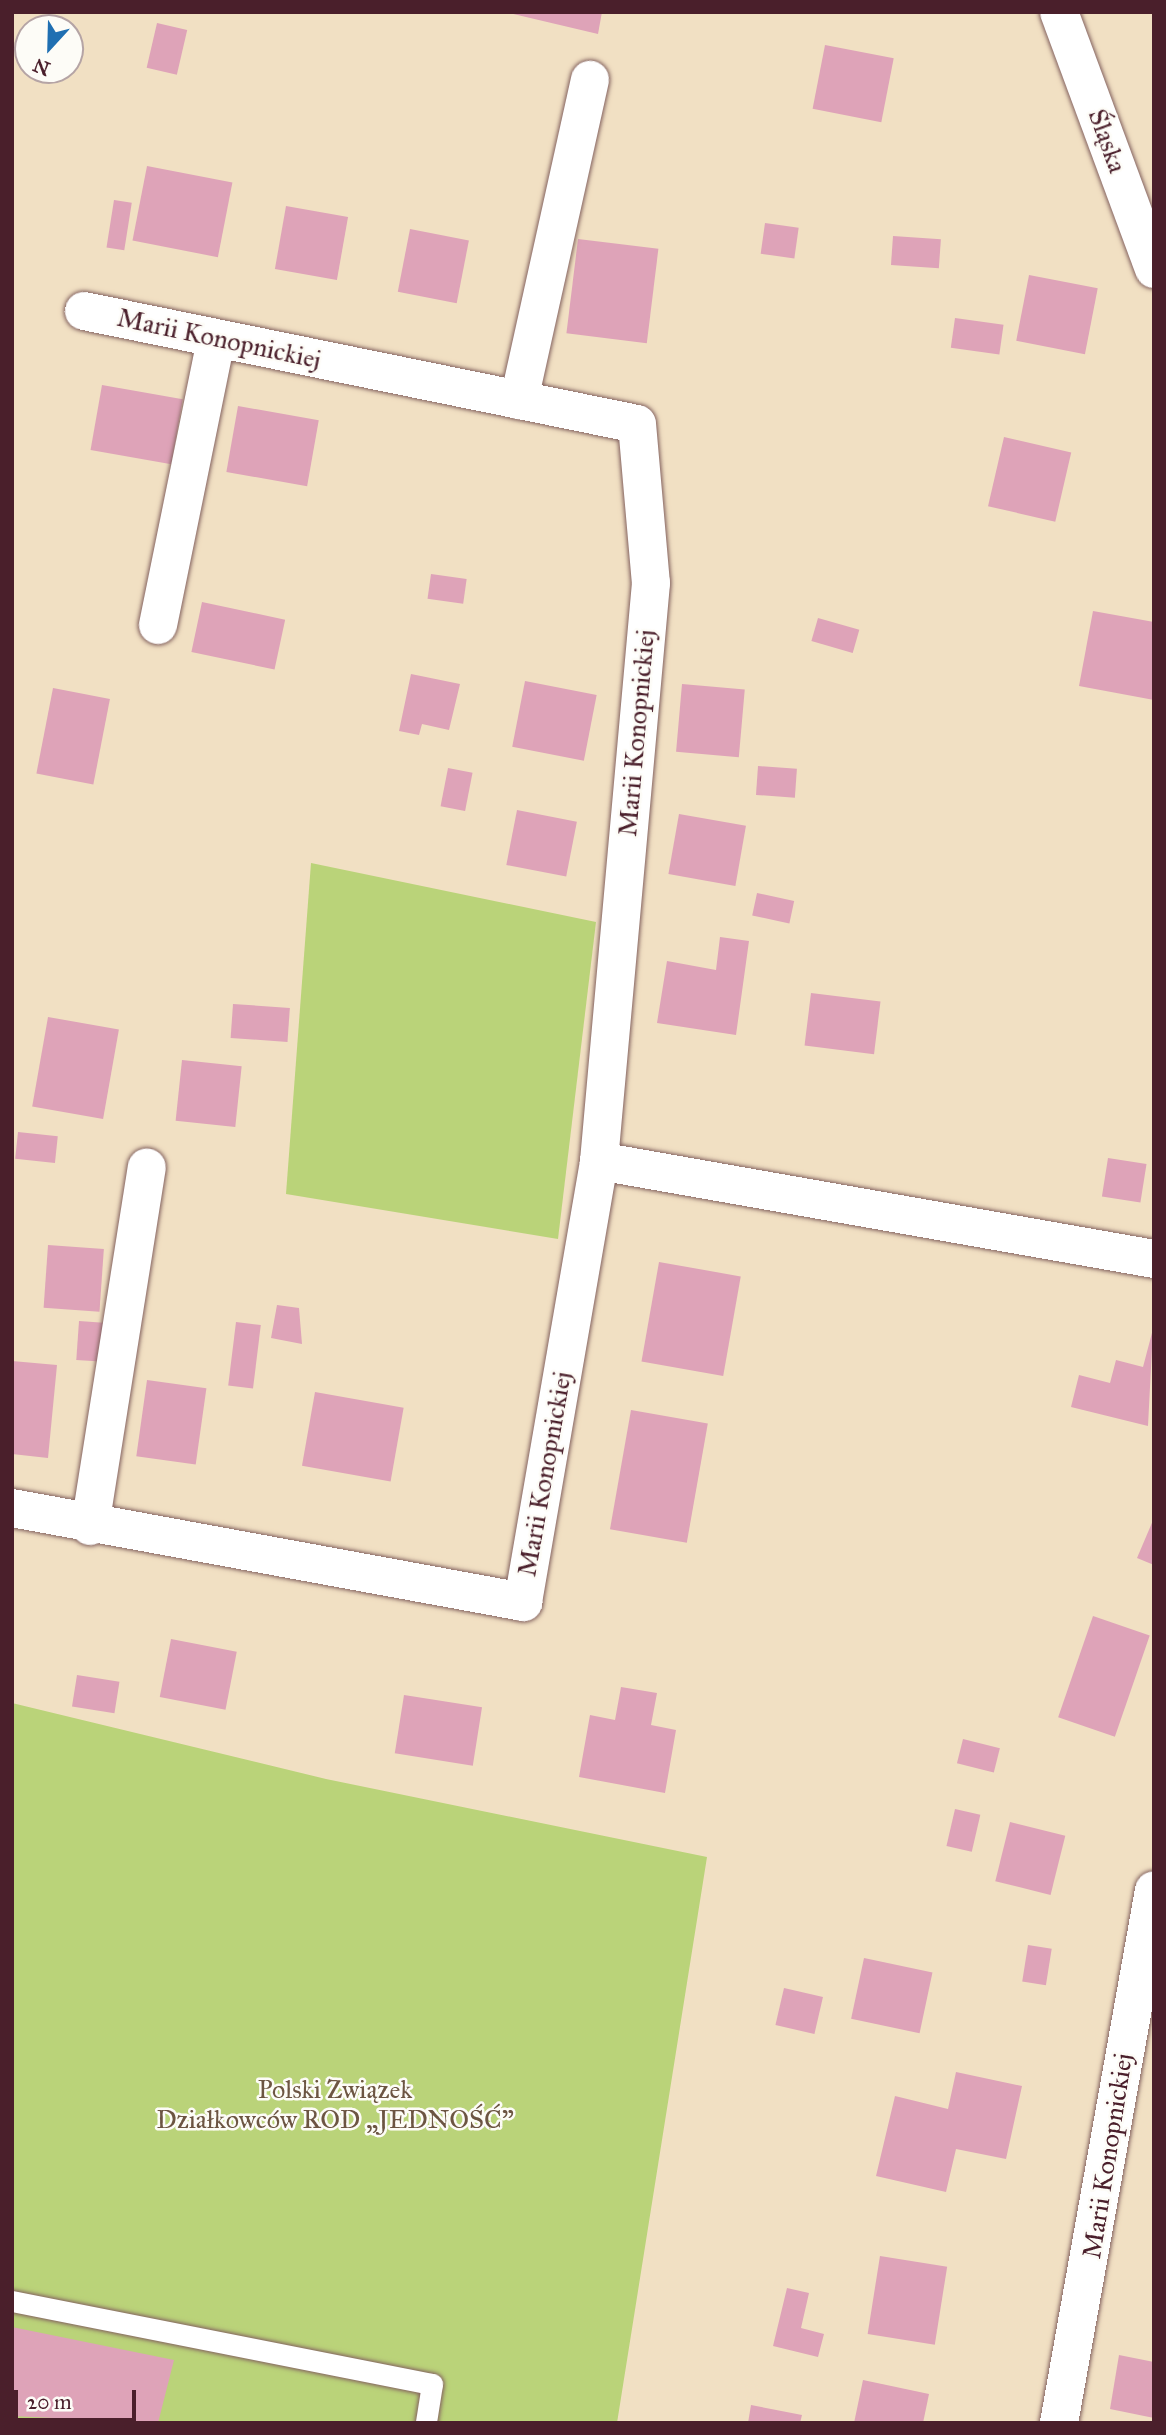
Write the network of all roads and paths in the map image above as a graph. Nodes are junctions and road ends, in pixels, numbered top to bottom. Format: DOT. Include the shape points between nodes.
graph roads {
  1 [pos="1059,12"];
  2 [pos="590,79"];
  3 [pos="1154,269"];
  4 [pos="84,311"];
  5 [pos="216,340"];
  6 [pos="519,400"];
  7 [pos="158,625"];
  8 [pos="599,1161"];
  9 [pos="147,1168"];
  10 [pos="1154,1259"];
  11 [pos="12,1508"];
  12 [pos="90,1526"];
  13 [pos="1154,1890"];
  14 [pos="12,2301"];
  15 [pos="426,2423"];
  16 [pos="1059,2423"];
  1 -- 3 [label="street, Śląska"];
  2 -- 6 [label="street"];
  4 -- 5 [label="street, Marii Konopnickiej"];
  5 -- 6 [label="street, Marii Konopnickiej"];
  5 -- 7 [label="street"];
  6 -- 8 [label="street, Marii Konopnickiej" via="637,424 650,583"];
  8 -- 10 [label="street"];
  8 -- 12 [label="street, Marii Konopnickiej" via="523,1602"];
  9 -- 12 [label="street"];
  11 -- 12 [label="street, Marii Konopnickiej"];
  13 -- 16 [label="street, Marii Konopnickiej"];
  14 -- 15 [label="lane" via="432,2384"];
}
